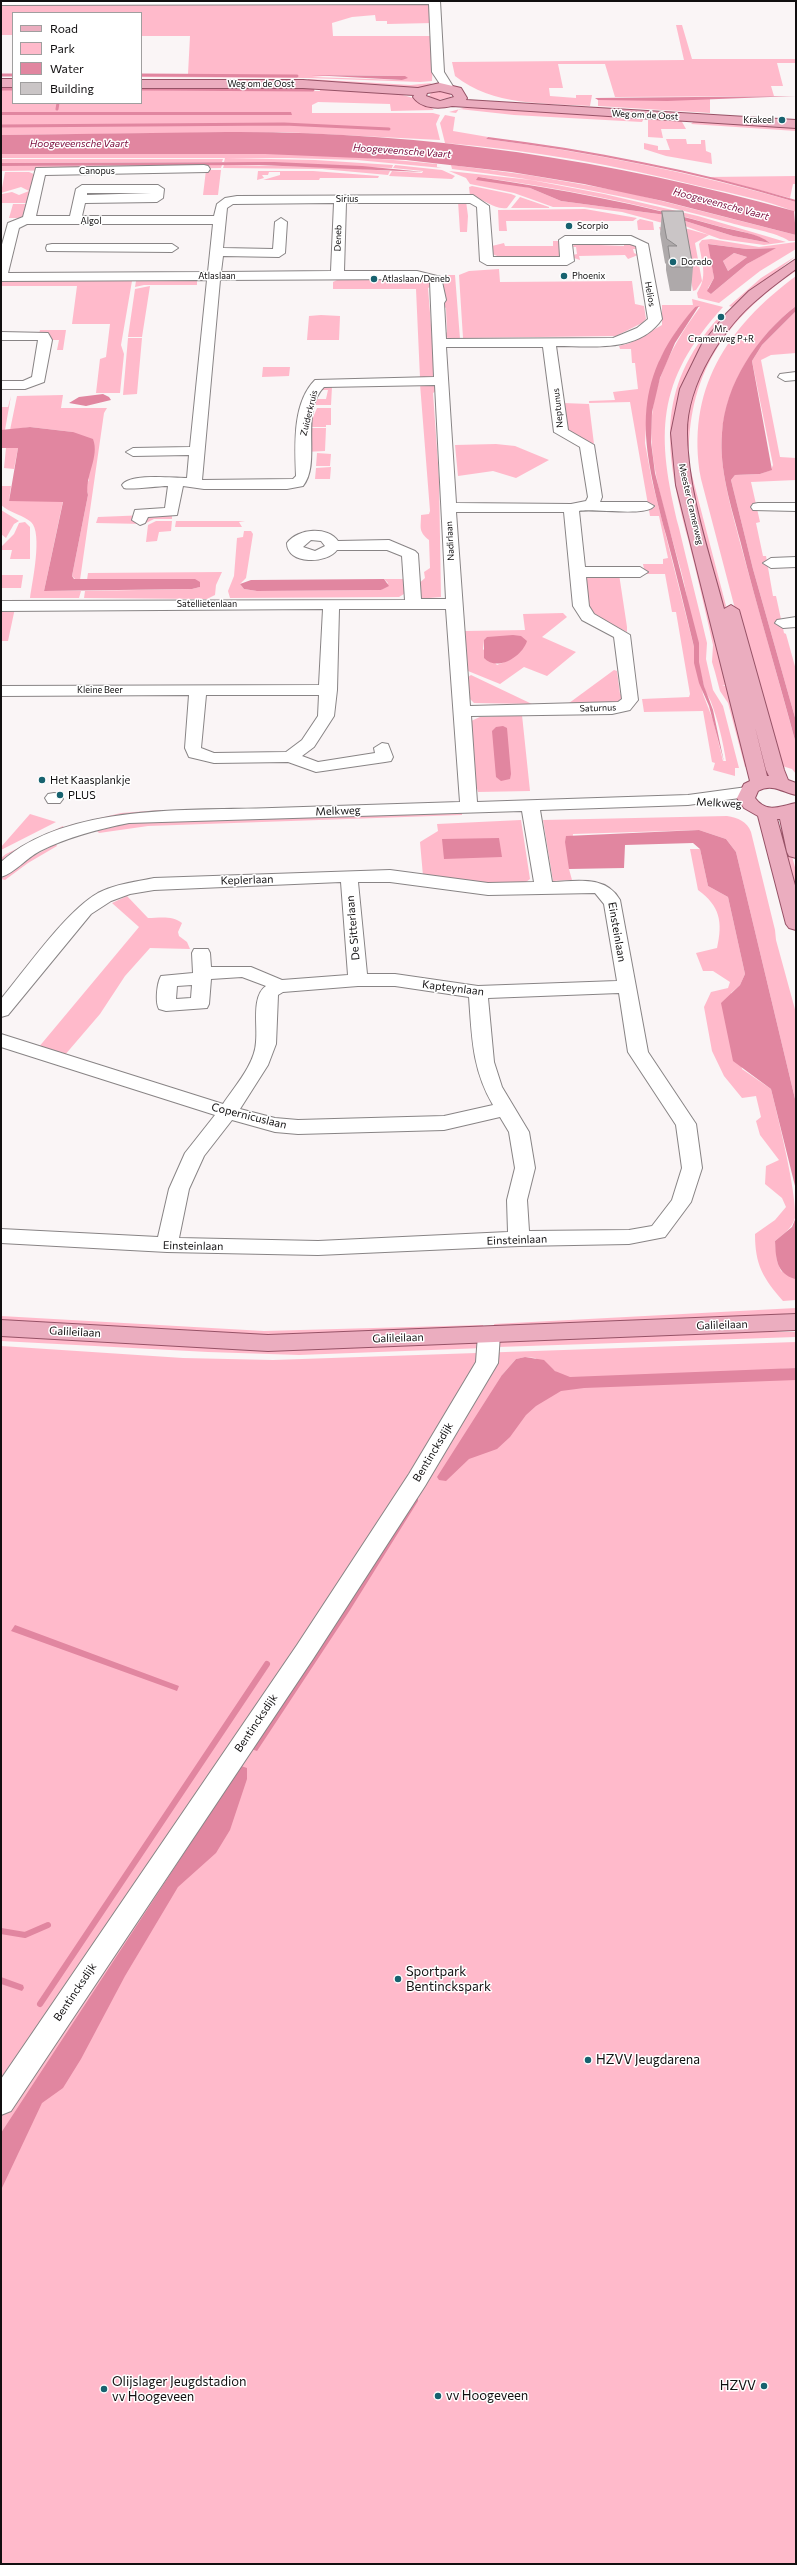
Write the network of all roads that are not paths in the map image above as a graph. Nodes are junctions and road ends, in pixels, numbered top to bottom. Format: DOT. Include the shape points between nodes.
graph roads {
  1 [pos="434,1"];
  2 [pos="1,2"];
  3 [pos="438,72"];
  4 [pos="1,83"];
  5 [pos="12,83"];
  6 [pos="142,84"];
  7 [pos="448,88"];
  8 [pos="424,92"];
  9 [pos="457,100"];
  10 [pos="796,124"];
  11 [pos="204,169"];
  12 [pos="80,199"];
  13 [pos="340,199"];
  14 [pos="29,220"];
  15 [pos="220,220"];
  16 [pos="74,221"];
  17 [pos="281,222"];
  18 [pos="486,241"];
  19 [pos="52,248"];
  20 [pos="130,248"];
  21 [pos="172,248"];
  22 [pos="217,252"];
  23 [pos="796,263"];
  24 [pos="1,273"];
  25 [pos="796,273"];
  26 [pos="215,276"];
  27 [pos="337,276"];
  28 [pos="1,277"];
  29 [pos="124,277"];
  30 [pos="433,278"];
  31 [pos="1,336"];
  32 [pos="549,342"];
  33 [pos="439,343"];
  34 [pos="441,381"];
  35 [pos="1,385"];
  36 [pos="197,451"];
  37 [pos="133,452"];
  38 [pos="176,482"];
  39 [pos="194,482"];
  40 [pos="129,485"];
  41 [pos="548,493"];
  42 [pos="592,504"];
  43 [pos="647,506"];
  44 [pos="448,507"];
  45 [pos="527,507"];
  46 [pos="758,507"];
  47 [pos="796,507"];
  48 [pos="571,508"];
  49 [pos="140,520"];
  50 [pos="333,546"];
  51 [pos="796,562"];
  52 [pos="771,563"];
  53 [pos="579,572"];
  54 [pos="640,572"];
  55 [pos="332,604"];
  56 [pos="413,604"];
  57 [pos="454,604"];
  58 [pos="1,606"];
  59 [pos="198,690"];
  60 [pos="329,690"];
  61 [pos="1,691"];
  62 [pos="461,711"];
  63 [pos="382,748"];
  64 [pos="290,757"];
  65 [pos="789,787"];
  66 [pos="752,793"];
  67 [pos="530,805"];
  68 [pos="469,807"];
  69 [pos="793,810"];
  70 [pos="766,813"];
  71 [pos="796,852"];
  72 [pos="1,871"];
  73 [pos="349,876"];
  74 [pos="544,887"];
  75 [pos="602,888"];
  76 [pos="796,924"];
  77 [pos="201,953"];
  78 [pos="358,980"];
  79 [pos="280,986"];
  80 [pos="626,987"];
  81 [pos="478,992"];
  82 [pos="1,1011"];
  83 [pos="1,1040"];
  84 [pos="505,1109"];
  85 [pos="228,1112"];
  86 [pos="1,1236"];
  87 [pos="519,1239"];
  88 [pos="167,1245"];
  89 [pos="796,1322"];
  90 [pos="1,1328"];
  91 [pos="489,1335"];
  92 [pos="1,2102"];
  1 -- 2 [label="street"];
  1 -- 3 [label="street"];
  3 -- 7 [label="street"];
  3 -- 8 [label="street"];
  4 -- 5 [label="main road"];
  6 -- 8 [label="main road, Weg om de Oost" via="316,84"];
  7 -- 8 [label="main road"];
  7 -- 9 [label="main road" via="457,91"];
  8 -- 9 [label="main road, Weg om de Oost" via="426,102 439,108"];
  9 -- 10 [label="main road, Weg om de Oost" via="494,106"];
  11 -- 14 [label="street, Canopus" via="40,171"];
  12 -- 12 [label="street, Canopus" via="82,189 158,189 157,198"];
  12 -- 16 [label="street"];
  13 -- 15 [label="street, Sirius" via="229,201 221,207"];
  13 -- 18 [label="street, Sirius" via="477,200 483,206"];
  13 -- 27 [label="street, Deneb"];
  14 -- 16 [label="street, Algol"];
  14 -- 24 [label="street, Algol" via="17,222 13,226"];
  15 -- 16 [label="street, Algol"];
  15 -- 22 [label="street, Sirius"];
  17 -- 22 [label="street" via="279,252"];
  18 -- 32 [label="street, Helios" via="488,261 567,261 565,240 631,240 642,244 655,320 652,324 625,340"];
  19 -- 20 [label="street"];
  20 -- 21 [label="street"];
  20 -- 29 [label="street"];
  22 -- 26 [label="street, Sirius"];
  23 -- 66 [label="main road, Meester Cramerweg" via="754,294 707,347 687,389 679,433 684,485"];
  25 -- 65 [label="main road, Meester Cramerweg" via="758,303 732,332 716,355 696,407 692,438 702,501 775,770"];
  26 -- 27 [label="street, Atlaslaan"];
  26 -- 29 [label="street, Atlaslaan"];
  26 -- 36 [label="street"];
  27 -- 30 [label="street, Atlaslaan" via="417,275"];
  28 -- 29 [label="street, Atlaslaan"];
  30 -- 33 [label="street, Nadirlaan" via="438,289"];
  31 -- 35 [label="street" via="43,336 46,340 39,379 25,385"];
  32 -- 33 [label="street, Helios"];
  32 -- 42 [label="street, Neptunus" via="561,432 587,445 596,497"];
  33 -- 34 [label="street, Nadirlaan"];
  34 -- 39 [label="street, Zuiderkruis" via="320,383 313,389 302,440 303,478 298,483 204,485"];
  34 -- 44 [label="street, Nadirlaan"];
  36 -- 37 [label="street"];
  36 -- 39 [label="street"];
  38 -- 39 [label="street, Zuiderkruis"];
  38 -- 40 [label="street, Zuiderkruis" via="136,482"];
  38 -- 49 [label="street" via="172,512 140,513"];
  41 -- 45 [label="street"];
  42 -- 43 [label="street" via="600,507"];
  42 -- 48 [label="street"];
  44 -- 45 [label="street"];
  44 -- 57 [label="street, Nadirlaan"];
  45 -- 48 [label="street"];
  46 -- 47 [label="street"];
  48 -- 53 [label="street, Saturnus"];
  50 -- 56 [label="street" via="389,545 410,554"];
  51 -- 52 [label="street"];
  53 -- 54 [label="street"];
  53 -- 62 [label="street, Saturnus" via="583,612 622,635 631,696 628,703 612,709"];
  55 -- 56 [label="street, Satellietenlaan"];
  55 -- 58 [label="street, Satellietenlaan"];
  55 -- 60 [label="street"];
  56 -- 57 [label="street, Satellietenlaan"];
  57 -- 62 [label="street, Nadirlaan"];
  59 -- 60 [label="street, Kleine Beer"];
  59 -- 61 [label="street, Kleine Beer"];
  59 -- 64 [label="street" via="193,748 195,753 214,758"];
  60 -- 64 [label="street" via="326,716 308,743"];
  62 -- 68 [label="street, Nadirlaan"];
  63 -- 64 [label="street" via="385,757 316,767"];
  65 -- 66 [label="main road"];
  66 -- 67 [label="street, Melkweg" via="706,804 688,800"];
  66 -- 70 [label="main road"];
  67 -- 68 [label="street, Melkweg"];
  67 -- 74 [label="street"];
  68 -- 72 [label="street, Melkweg" via="129,818 101,823 23,853"];
  69 -- 70 [label="main road"];
  69 -- 71 [label="main road" via="789,826"];
  70 -- 76 [label="main road"];
  73 -- 74 [label="street, Keplerlaan" via="390,876 488,889"];
  73 -- 78 [label="street, De Sitterlaan"];
  73 -- 82 [label="street, Keplerlaan" via="154,884 126,889 105,897 85,910"];
  74 -- 75 [label="street, Keplerlaan"];
  75 -- 80 [label="street, Einsteinlaan" via="610,895 613,904"];
  77 -- 79 [label="street" via="202,976 242,970 262,974"];
  78 -- 79 [label="street, Kapteynlaan"];
  78 -- 81 [label="street, Kapteynlaan" via="395,980"];
  79 -- 85 [label="street" via="270,992 267,999 266,1044 258,1065"];
  80 -- 81 [label="street, Kapteynlaan"];
  80 -- 87 [label="street, Einsteinlaan" via="638,1052 686,1124 692,1168 681,1202 658,1232 629,1237"];
  81 -- 84 [label="street" via="484,1062 492,1088"];
  83 -- 85 [label="street, Copernicuslaan"];
  84 -- 85 [label="street, Copernicuslaan" via="444,1123 298,1127 275,1125"];
  84 -- 87 [label="street" via="519,1132 525,1168 517,1200"];
  85 -- 88 [label="street" via="195,1153 179,1189"];
  86 -- 88 [label="street, Einsteinlaan"];
  87 -- 88 [label="street, Einsteinlaan" via="318,1248"];
  89 -- 91 [label="main road, Galileilaan"];
  90 -- 91 [label="main road, Galileilaan" via="268,1343"];
  91 -- 92 [label="street, Bentincksdijk" via="487,1363 417,1480 305,1652"];
}
